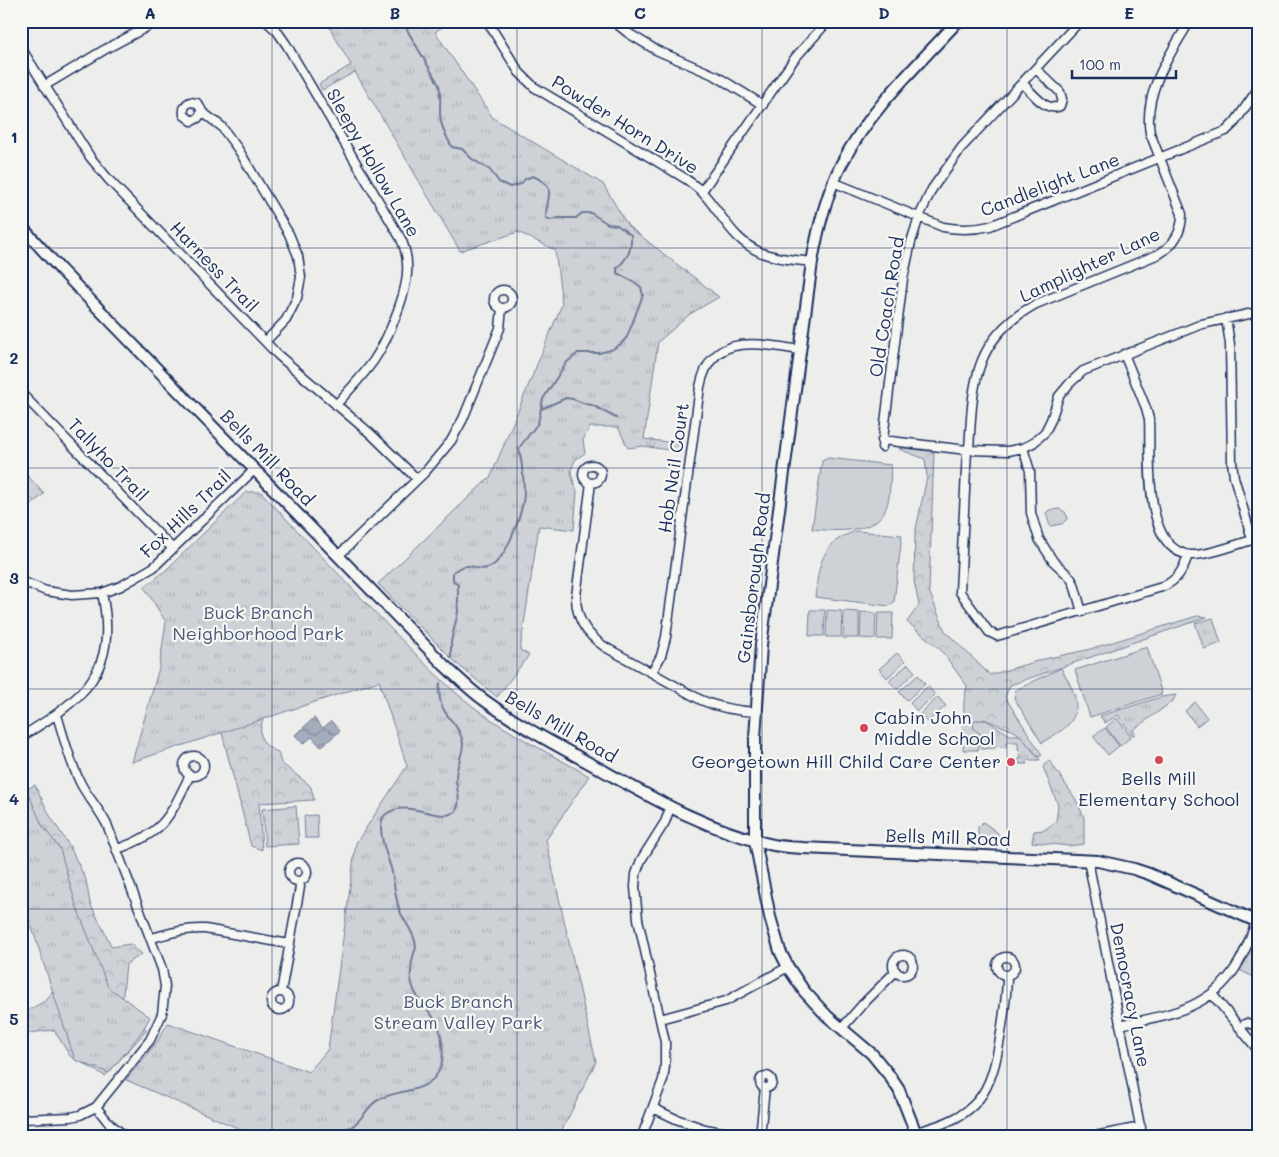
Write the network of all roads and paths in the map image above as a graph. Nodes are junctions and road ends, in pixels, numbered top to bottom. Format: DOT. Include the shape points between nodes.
graph roads {
  1 [pos="158,21"];
  2 [pos="266,21"];
  3 [pos="487,21"];
  4 [pos="613,21"];
  5 [pos="828,21"];
  6 [pos="958,21"];
  7 [pos="1080,21"];
  8 [pos="1190,21"];
  9 [pos="21,48"];
  10 [pos="1036,69"];
  11 [pos="1022,84"];
  12 [pos="44,86"];
  13 [pos="1258,89"];
  14 [pos="763,105"];
  15 [pos="202,112"];
  16 [pos="1159,159"];
  17 [pos="833,182"];
  18 [pos="702,191"];
  19 [pos="919,217"];
  20 [pos="21,227"];
  21 [pos="812,262"];
  22 [pos="502,308"];
  23 [pos="1258,312"];
  24 [pos="1226,318"];
  25 [pos="266,341"];
  26 [pos="800,350"];
  27 [pos="1124,354"];
  28 [pos="21,393"];
  29 [pos="336,404"];
  30 [pos="1023,448"];
  31 [pos="968,450"];
  32 [pos="255,469"];
  33 [pos="417,479"];
  34 [pos="591,483"];
  35 [pos="1255,538"];
  36 [pos="172,548"];
  37 [pos="339,555"];
  38 [pos="1188,555"];
  39 [pos="21,581"];
  40 [pos="102,593"];
  41 [pos="1082,612"];
  42 [pos="652,672"];
  43 [pos="756,712"];
  44 [pos="57,715"];
  45 [pos="21,737"];
  46 [pos="190,775"];
  47 [pos="670,808"];
  48 [pos="755,841"];
  49 [pos="117,849"];
  50 [pos="1088,860"];
  51 [pos="299,882"];
  52 [pos="1257,920"];
  53 [pos="152,938"];
  54 [pos="289,944"];
  55 [pos="788,967"];
  56 [pos="896,971"];
  57 [pos="1007,975"];
  58 [pos="281,992"];
  59 [pos="1212,994"];
  60 [pos="660,1019"];
  61 [pos="1120,1025"];
  62 [pos="1258,1026"];
  63 [pos="1239,1027"];
  64 [pos="842,1028"];
  65 [pos="1258,1050"];
  66 [pos="765,1088"];
  67 [pos="96,1107"];
  68 [pos="653,1108"];
  69 [pos="21,1119"];
  70 [pos="1141,1127"];
  71 [pos="917,1134"];
  72 [pos="125,1136"];
  73 [pos="642,1136"];
  74 [pos="744,1136"];
  75 [pos="760,1136"];
  76 [pos="1095,1136"];
  77 [pos="1142,1136"];
  1 -- 12 [label="street"];
  2 -- 29 [label="street, Sleepy Hollow Lane" via="277,31 301,69 406,251 405,287 382,346 368,368"];
  3 -- 18 [label="street, Powder Horn Drive" via="519,72 534,87 672,169"];
  4 -- 14 [label="street" via="656,50 716,76"];
  5 -- 14 [label="street" via="800,53"];
  6 -- 17 [label="street, Gainsborough Road" via="873,115 850,148"];
  7 -- 10 [label="street, Old Coach Road"];
  8 -- 16 [label="street, Lamplighter Lane" via="1165,62 1149,108 1150,133"];
  9 -- 12 [label="street, Harness Trail"];
  10 -- 11 [label="street, Old Coach Road"];
  10 -- 11 [label="street" via="1062,95 1060,106 1046,106"];
  11 -- 19 [label="street, Old Coach Road" via="952,160 932,189"];
  12 -- 25 [label="street, Harness Trail" via="105,175"];
  13 -- 16 [label="street, Candlelight Lane" via="1231,127"];
  14 -- 18 [label="street"];
  15 -- 25 [label="street" via="218,123 231,139 289,234 298,256 301,277 297,298 286,320"];
  16 -- 19 [label="street, Candlelight Lane" via="990,226 960,230"];
  16 -- 31 [label="street, Lamplighter Lane" via="1182,214 1176,239 1159,254 1036,304 1018,314 1006,326 988,348 978,369"];
  17 -- 19 [label="street, Candlelight Lane"];
  17 -- 21 [label="street, Gainsborough Road" via="818,229"];
  18 -- 21 [label="street, Powder Horn Drive" via="732,232 753,249 772,256"];
  19 -- 31 [label="street, Old Coach Road" via="903,279 882,444"];
  20 -- 32 [label="street, Bells Mill Road"];
  21 -- 26 [label="street, Gainsborough Road"];
  22 -- 33 [label="street" via="500,328 458,429 444,451"];
  23 -- 24 [label="street"];
  24 -- 27 [label="street" via="1181,331"];
  24 -- 35 [label="street" via="1230,344 1232,462"];
  25 -- 29 [label="street, Harness Trail"];
  26 -- 42 [label="street, Hob Nail Court" via="750,343 736,345 719,352 704,370 666,637"];
  26 -- 43 [label="street, Gainsborough Road" via="764,618"];
  27 -- 30 [label="street" via="1076,376 1059,396 1045,432"];
  27 -- 38 [label="street" via="1149,419 1152,501 1156,518 1169,545"];
  28 -- 36 [label="street, Tallyho Trail"];
  29 -- 33 [label="street, Harness Trail"];
  30 -- 31 [label="street"];
  30 -- 41 [label="street" via="1030,471 1031,513 1039,539 1053,561 1070,577"];
  31 -- 41 [label="street, Lamplighter Lane" via="960,589 963,598 989,632 996,636"];
  32 -- 36 [label="street, Fox Hills Trail"];
  32 -- 37 [label="street, Bells Mill Road"];
  33 -- 37 [label="street"];
  34 -- 42 [label="street" via="576,596 578,614 593,639"];
  35 -- 38 [label="street"];
  36 -- 40 [label="street, Fox Hills Trail" via="146,573"];
  37 -- 47 [label="street, Bells Mill Road" via="444,665 483,700"];
  38 -- 41 [label="street" via="1179,575 1170,584"];
  39 -- 40 [label="street, Fox Hills Trail" via="62,594"];
  40 -- 44 [label="street" via="107,621 101,662 83,692"];
  42 -- 43 [label="street" via="715,706"];
  43 -- 48 [label="street, Gainsborough Road"];
  44 -- 45 [label="street"];
  44 -- 49 [label="street" via="80,783 102,814"];
  46 -- 49 [label="street" via="175,807 158,828 138,842"];
  47 -- 48 [label="street, Bells Mill Road"];
  47 -- 60 [label="street" via="641,860 635,887 638,919"];
  48 -- 50 [label="street, Bells Mill Road" via="803,848"];
  48 -- 55 [label="street, Gainsborough Road" via="770,917"];
  49 -- 53 [label="street"];
  50 -- 52 [label="street, Bells Mill Road" via="1141,872"];
  50 -- 61 [label="street, Democracy Lane"];
  51 -- 54 [label="street"];
  52 -- 59 [label="street" via="1235,968"];
  53 -- 54 [label="street" via="192,928"];
  53 -- 67 [label="street" via="165,986 158,1023 150,1040"];
  54 -- 58 [label="street"];
  55 -- 60 [label="street" via="726,1001"];
  55 -- 64 [label="street, Gainsborough Road" via="804,991"];
  56 -- 64 [label="street"];
  57 -- 71 [label="street" via="997,1061 988,1088 977,1103 958,1117"];
  59 -- 61 [label="street" via="1184,1010"];
  59 -- 63 [label="street"];
  60 -- 68 [label="street" via="665,1042 665,1066"];
  61 -- 70 [label="street, Democracy Lane"];
  62 -- 63 [label="street" via="1247,1023"];
  63 -- 65 [label="street"];
  64 -- 71 [label="street, Gainsborough Road" via="872,1054 889,1075 899,1090"];
  66 -- 75 [label="street"];
  67 -- 69 [label="street" via="71,1117"];
  67 -- 72 [label="street"];
  68 -- 73 [label="street"];
  68 -- 74 [label="street" via="705,1129"];
  70 -- 76 [label="street"];
  70 -- 77 [label="street, Democracy Lane"];
}
